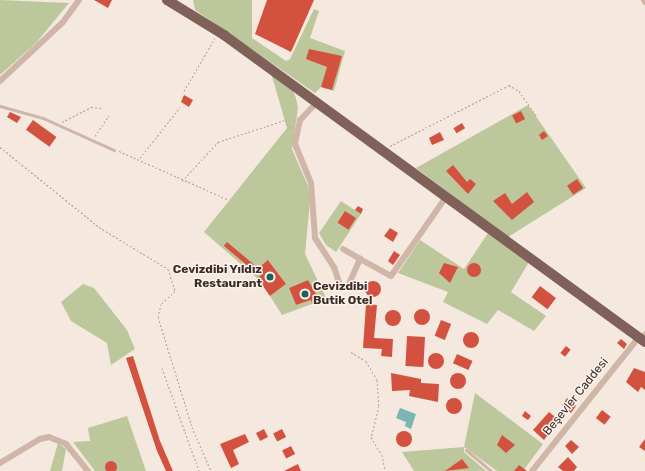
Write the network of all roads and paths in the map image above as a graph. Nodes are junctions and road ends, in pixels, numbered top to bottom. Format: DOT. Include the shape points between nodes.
graph roads {
  1 [pos="79,0"];
  2 [pos="167,0"];
  3 [pos="219,32"];
  4 [pos="0,81"];
  5 [pos="184,91"];
  6 [pos="317,102"];
  7 [pos="0,106"];
  8 [pos="180,107"];
  9 [pos="102,108"];
  10 [pos="109,115"];
  11 [pos="537,117"];
  12 [pos="58,124"];
  13 [pos="295,134"];
  14 [pos="94,138"];
  15 [pos="0,147"];
  16 [pos="114,150"];
  17 [pos="383,151"];
  18 [pos="140,158"];
  19 [pos="182,181"];
  20 [pos="446,197"];
  21 [pos="229,200"];
  22 [pos="343,249"];
  23 [pos="360,259"];
  24 [pos="643,337"];
  25 [pos="352,352"];
  26 [pos="162,368"];
  27 [pos="466,450"];
  28 [pos="0,463"];
  29 [pos="88,471"];
  30 [pos="199,471"];
  31 [pos="211,471"];
  32 [pos="385,471"];
  33 [pos="491,471"];
  34 [pos="532,471"];
  1 -- 4 [label="street" via="63,22"];
  2 -- 3 [label="main road"];
  3 -- 5 [label="path"];
  3 -- 6 [label="main road"];
  6 -- 13 [label="street" via="300,120"];
  6 -- 17 [label="main road"];
  7 -- 12 [label="lane"];
  8 -- 18 [label="path"];
  9 -- 12 [label="path" via="84,110"];
  10 -- 14 [label="path"];
  11 -- 17 [label="path" via="519,91 510,85 400,139"];
  12 -- 14 [label="lane"];
  13 -- 19 [label="path" via="285,120 218,142"];
  13 -- 23 [label="street" via="297,150 311,183 315,238 334,267 341,288 348,286"];
  14 -- 16 [label="lane"];
  15 -- 31 [label="path" via="99,227 168,269 175,291 161,304 158,317 192,427"];
  16 -- 18 [label="path"];
  17 -- 20 [label="main road"];
  18 -- 19 [label="path"];
  19 -- 21 [label="path"];
  20 -- 23 [label="street" via="391,276"];
  20 -- 24 [label="main road"];
  22 -- 23 [label="street"];
  24 -- 34 [label="street, Beşevler Caddesi"];
  25 -- 32 [label="path" via="366,361 377,380 379,406 371,437 382,455"];
  26 -- 30 [label="path"];
  27 -- 33 [label="lane"];
  28 -- 29 [label="street" via="40,439 49,438 66,444"];
}
